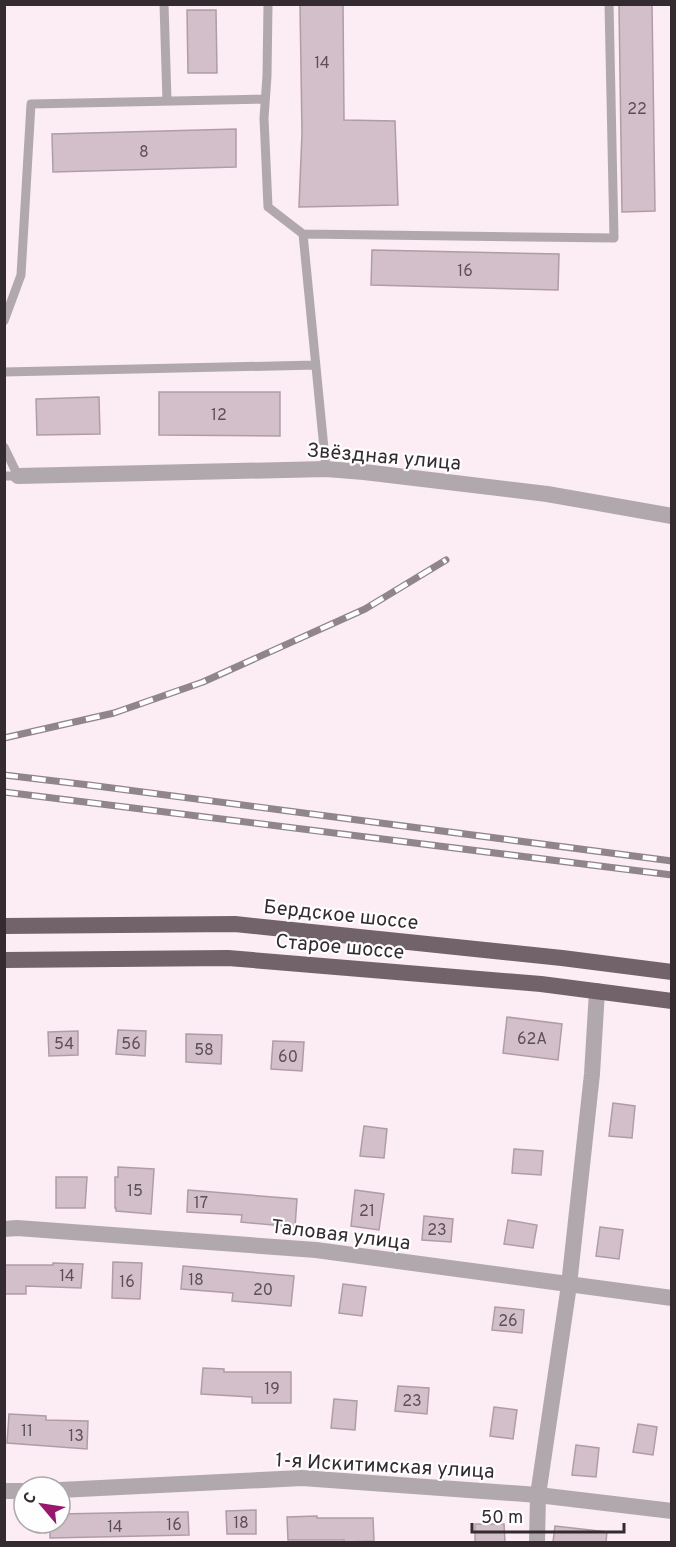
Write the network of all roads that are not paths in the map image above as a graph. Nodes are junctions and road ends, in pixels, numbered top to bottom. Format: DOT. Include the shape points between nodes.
graph roads {
  1 [pos="164,4"];
  2 [pos="268,4"];
  3 [pos="609,4"];
  4 [pos="266,99"];
  5 [pos="167,101"];
  6 [pos="303,234"];
  7 [pos="4,321"];
  8 [pos="315,365"];
  9 [pos="4,372"];
  10 [pos="4,447"];
  11 [pos="326,469"];
  12 [pos="11,476"];
  13 [pos="672,516"];
  14 [pos="4,926"];
  15 [pos="4,960"];
  16 [pos="672,972"];
  17 [pos="597,991"];
  18 [pos="672,1001"];
  19 [pos="4,1229"];
  20 [pos="569,1285"];
  21 [pos="672,1298"];
  22 [pos="72,1489"];
  23 [pos="538,1495"];
  24 [pos="672,1511"];
  25 [pos="537,1542"];
  1 -- 5 [label="lane"];
  2 -- 4 [label="lane"];
  3 -- 6 [label="lane" via="614,238"];
  4 -- 5 [label="lane"];
  4 -- 6 [label="lane" via="268,207"];
  5 -- 7 [label="lane" via="31,104 21,275"];
  6 -- 8 [label="lane"];
  8 -- 9 [label="lane"];
  8 -- 11 [label="lane"];
  10 -- 12 [label="lane"];
  11 -- 12 [label="street, Звёздная улица"];
  11 -- 13 [label="street, Звёздная улица" via="547,494"];
  14 -- 16 [label="highway, Бердское шоссе" via="235,924"];
  15 -- 17 [label="highway, Старое шоссе" via="228,958"];
  17 -- 18 [label="highway, Старое шоссе"];
  17 -- 20 [label="street"];
  19 -- 20 [label="street, Таловая улица" via="315,1250"];
  20 -- 21 [label="street, Таловая улица"];
  20 -- 23 [label="street"];
  22 -- 23 [label="street, 1-я Искитимская улица" via="302,1478"];
  23 -- 24 [label="street, 1-я Искитимская улица"];
  23 -- 25 [label="street"];
}
